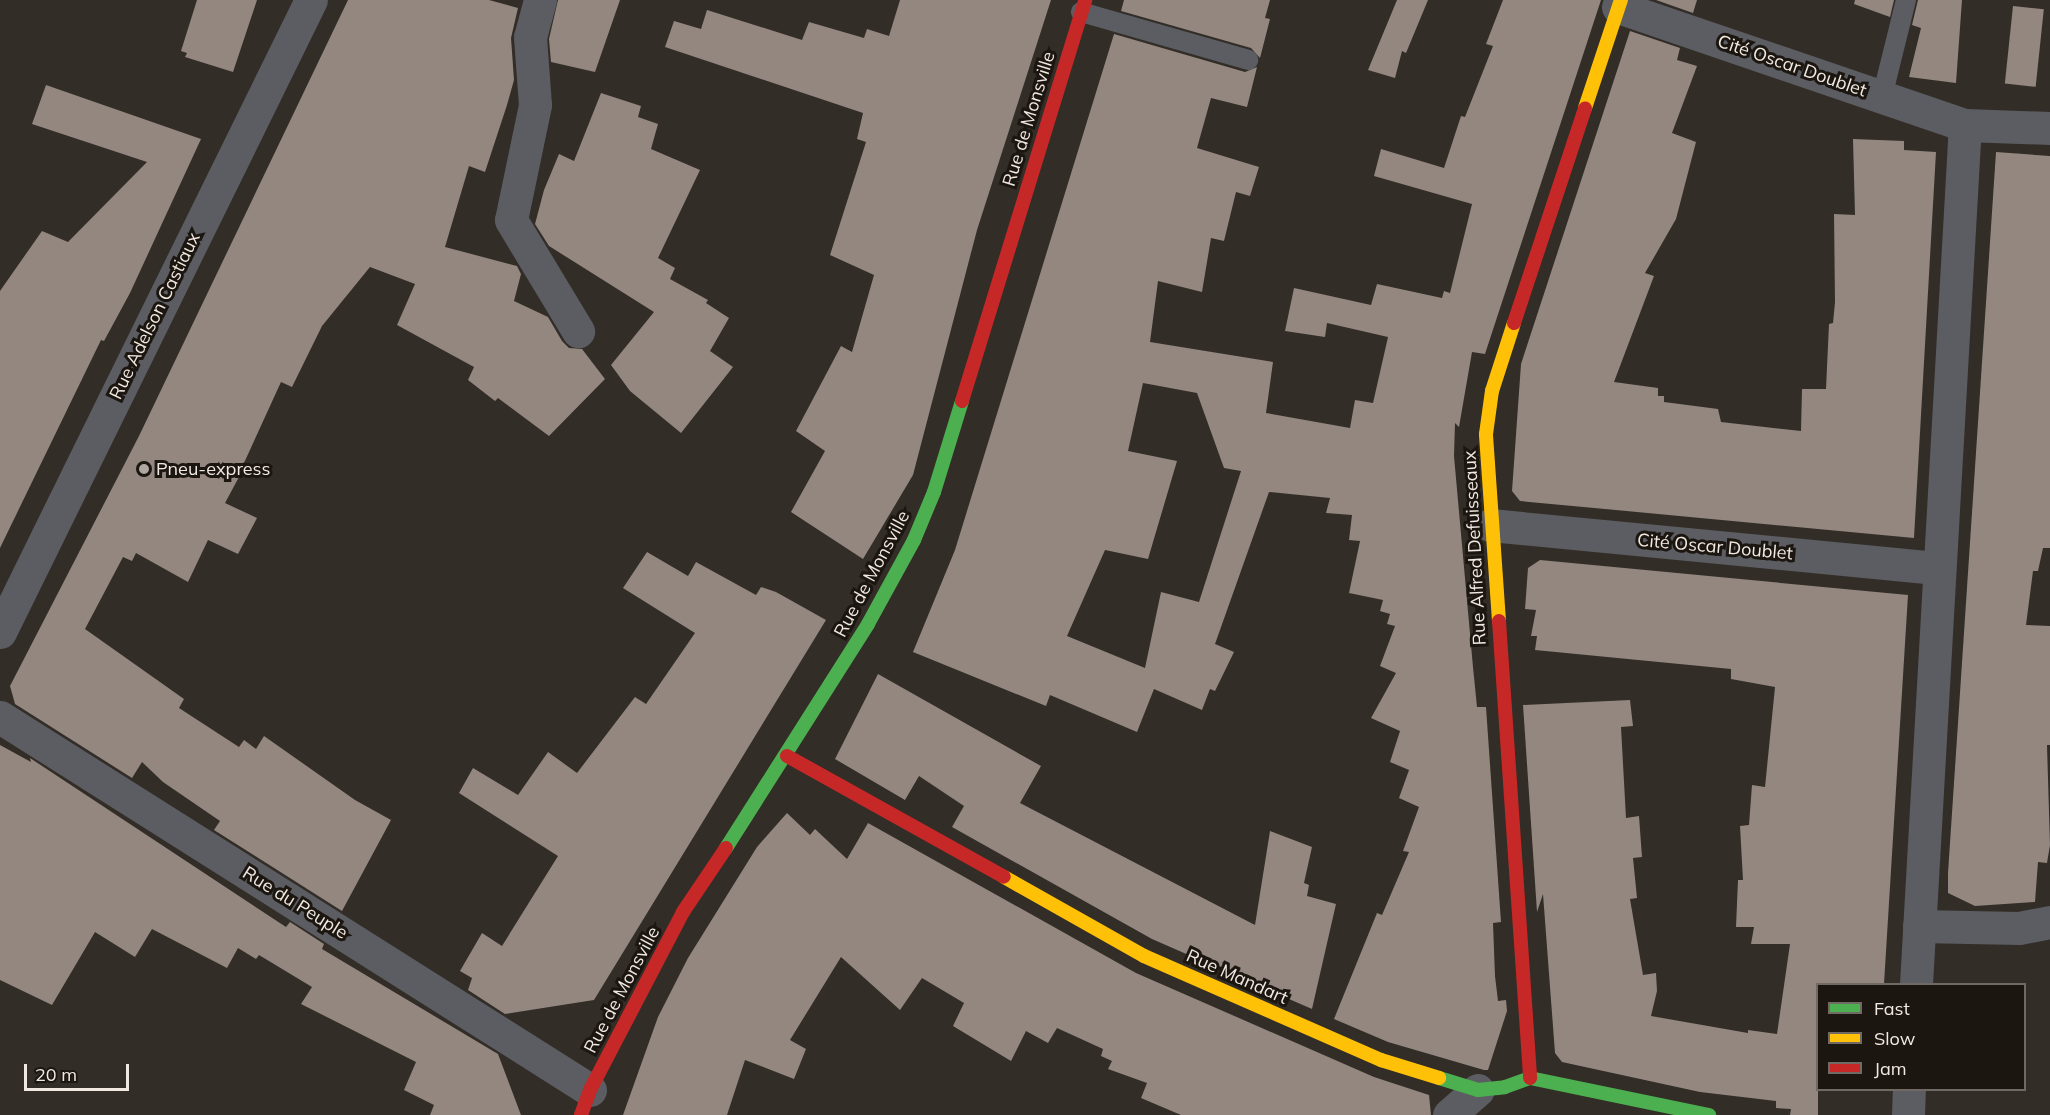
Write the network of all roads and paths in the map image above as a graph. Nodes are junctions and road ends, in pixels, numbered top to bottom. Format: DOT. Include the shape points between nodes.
graph roads {
  1 [pos="311,0"];
  2 [pos="540,0"];
  3 [pos="1906,0"];
  4 [pos="1619,4"];
  5 [pos="1083,6"];
  6 [pos="1248,60"];
  7 [pos="1882,97"];
  8 [pos="1965,126"];
  9 [pos="2050,128"];
  10 [pos="578,331"];
  11 [pos="1490,525"];
  12 [pos="1940,568"];
  13 [pos="0,632"];
  14 [pos="0,717"];
  15 [pos="787,756"];
  16 [pos="2050,922"];
  17 [pos="1919,926"];
  18 [pos="1916,983"];
  19 [pos="1530,1078"];
  20 [pos="1478,1090"];
  21 [pos="1909,1091"];
  22 [pos="585,1102"];
  23 [pos="1449,1115"];
  24 [pos="1708,1115"];
  25 [pos="1908,1115"];
  1 -- 13 [label="street, Rue Adelson Castiaux"];
  2 -- 10 [label="street" via="530,37 535,105 511,220"];
  3 -- 7 [label="lane"];
  4 -- 7 [label="street, Cité Oscar Doublet"];
  4 -- 11 [label="street, Rue Alfred Defuisseaux" via="1492,391 1486,434"];
  5 -- 6 [label="lane"];
  5 -- 15 [label="street, Rue de Monsville" via="934,492 868,624"];
  7 -- 8 [label="street, Cité Oscar Doublet"];
  8 -- 9 [label="street, Cité Oscar Doublet"];
  8 -- 12 [label="street"];
  11 -- 12 [label="street, Cité Oscar Doublet"];
  11 -- 19 [label="street, Rue Alfred Defuisseaux"];
  12 -- 17 [label="street"];
  14 -- 22 [label="street, Rue du Peuple"];
  15 -- 20 [label="street, Rue Mandart" via="1144,956 1381,1060"];
  15 -- 22 [label="street, Rue de Monsville" via="683,912"];
  16 -- 17 [label="street" via="2019,928"];
  17 -- 18 [label="street"];
  19 -- 20 [label="street, Rue Mandart" via="1505,1087"];
  19 -- 24 [label="street"];
  20 -- 23 [label="street"];
  21 -- 25 [label="street"];
}
